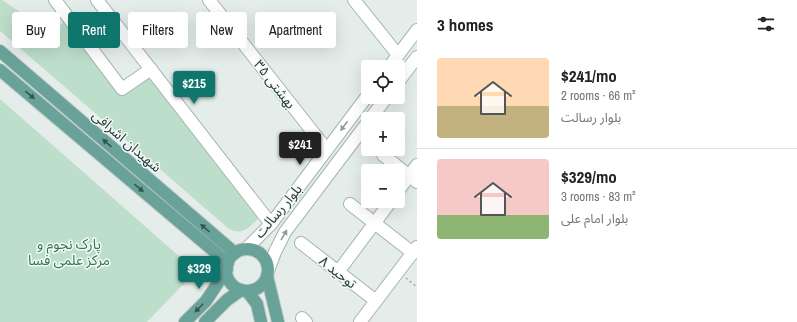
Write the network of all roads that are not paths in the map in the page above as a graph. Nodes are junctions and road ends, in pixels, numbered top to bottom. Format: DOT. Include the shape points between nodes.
graph roads {
  1 [pos="55,0"];
  2 [pos="97,0"];
  3 [pos="209,0"];
  4 [pos="354,0"];
  5 [pos="417,30"];
  6 [pos="0,51"];
  7 [pos="398,55"];
  8 [pos="394,60"];
  9 [pos="416,61"];
  10 [pos="151,69"];
  11 [pos="0,70"];
  12 [pos="405,74"];
  13 [pos="361,104"];
  14 [pos="361,131"];
  15 [pos="327,150"];
  16 [pos="384,156"];
  17 [pos="417,165"];
  18 [pos="305,179"];
  19 [pos="413,179"];
  20 [pos="405,185"];
  21 [pos="318,189"];
  22 [pos="350,204"];
  23 [pos="385,208"];
  24 [pos="374,223"];
  25 [pos="271,224"];
  26 [pos="301,243"];
  27 [pos="415,250"];
  28 [pos="234,259"];
  29 [pos="338,272"];
  30 [pos="268,273"];
  31 [pos="244,290"];
  32 [pos="376,301"];
  33 [pos="363,321"];
  34 [pos="184,322"];
  35 [pos="205,322"];
  36 [pos="261,322"];
  37 [pos="278,322"];
  1 -- 10 [label="street" via="122,89"];
  2 -- 10 [label="street"];
  3 -- 15 [label="street, بهشتی ۳۵"];
  4 -- 7 [label="street"];
  5 -- 7 [label="street"];
  28 -- 6 [label="main road, شهیدان اشرافی, one-way"];
  7 -- 8 [label="street"];
  9 -- 12 [label="street"];
  10 -- 25 [label="street"];
  11 -- 28 [label="main road, شهیدان اشرافی, one-way"];
  13 -- 15 [label="street, بلوار رسالت, one-way"];
  14 -- 21 [label="street, بلوار رسالت"];
  15 -- 18 [label="street, بلوار رسالت"];
  16 -- 19 [label="street"];
  17 -- 19 [label="street"];
  18 -- 21 [label="street"];
  18 -- 25 [label="street, بلوار رسالت"];
  19 -- 20 [label="street"];
  30 -- 21 [label="street, بلوار رسالت, one-way" via="285,232"];
  22 -- 24 [label="street"];
  23 -- 24 [label="street"];
  24 -- 27 [label="street"];
  24 -- 29 [label="street"];
  25 -- 28 [label="street, بلوار رسالت"];
  26 -- 29 [label="street, توحید ۸"];
  27 -- 32 [label="street"];
  28 -- 30 [label="main road" via="254,250 266,260"];
  28 -- 31 [label="main road" via="229,279 232,284"];
  28 -- 34 [label="main road, one-way" via="206,301"];
  29 -- 32 [label="street, توحید ۸"];
  30 -- 31 [label="main road" via="265,281 257,288"];
  30 -- 37 [label="main road"];
  31 -- 35 [label="main road" via="227,300"];
  31 -- 36 [label="main road" via="257,304"];
  32 -- 33 [label="street"];
}
